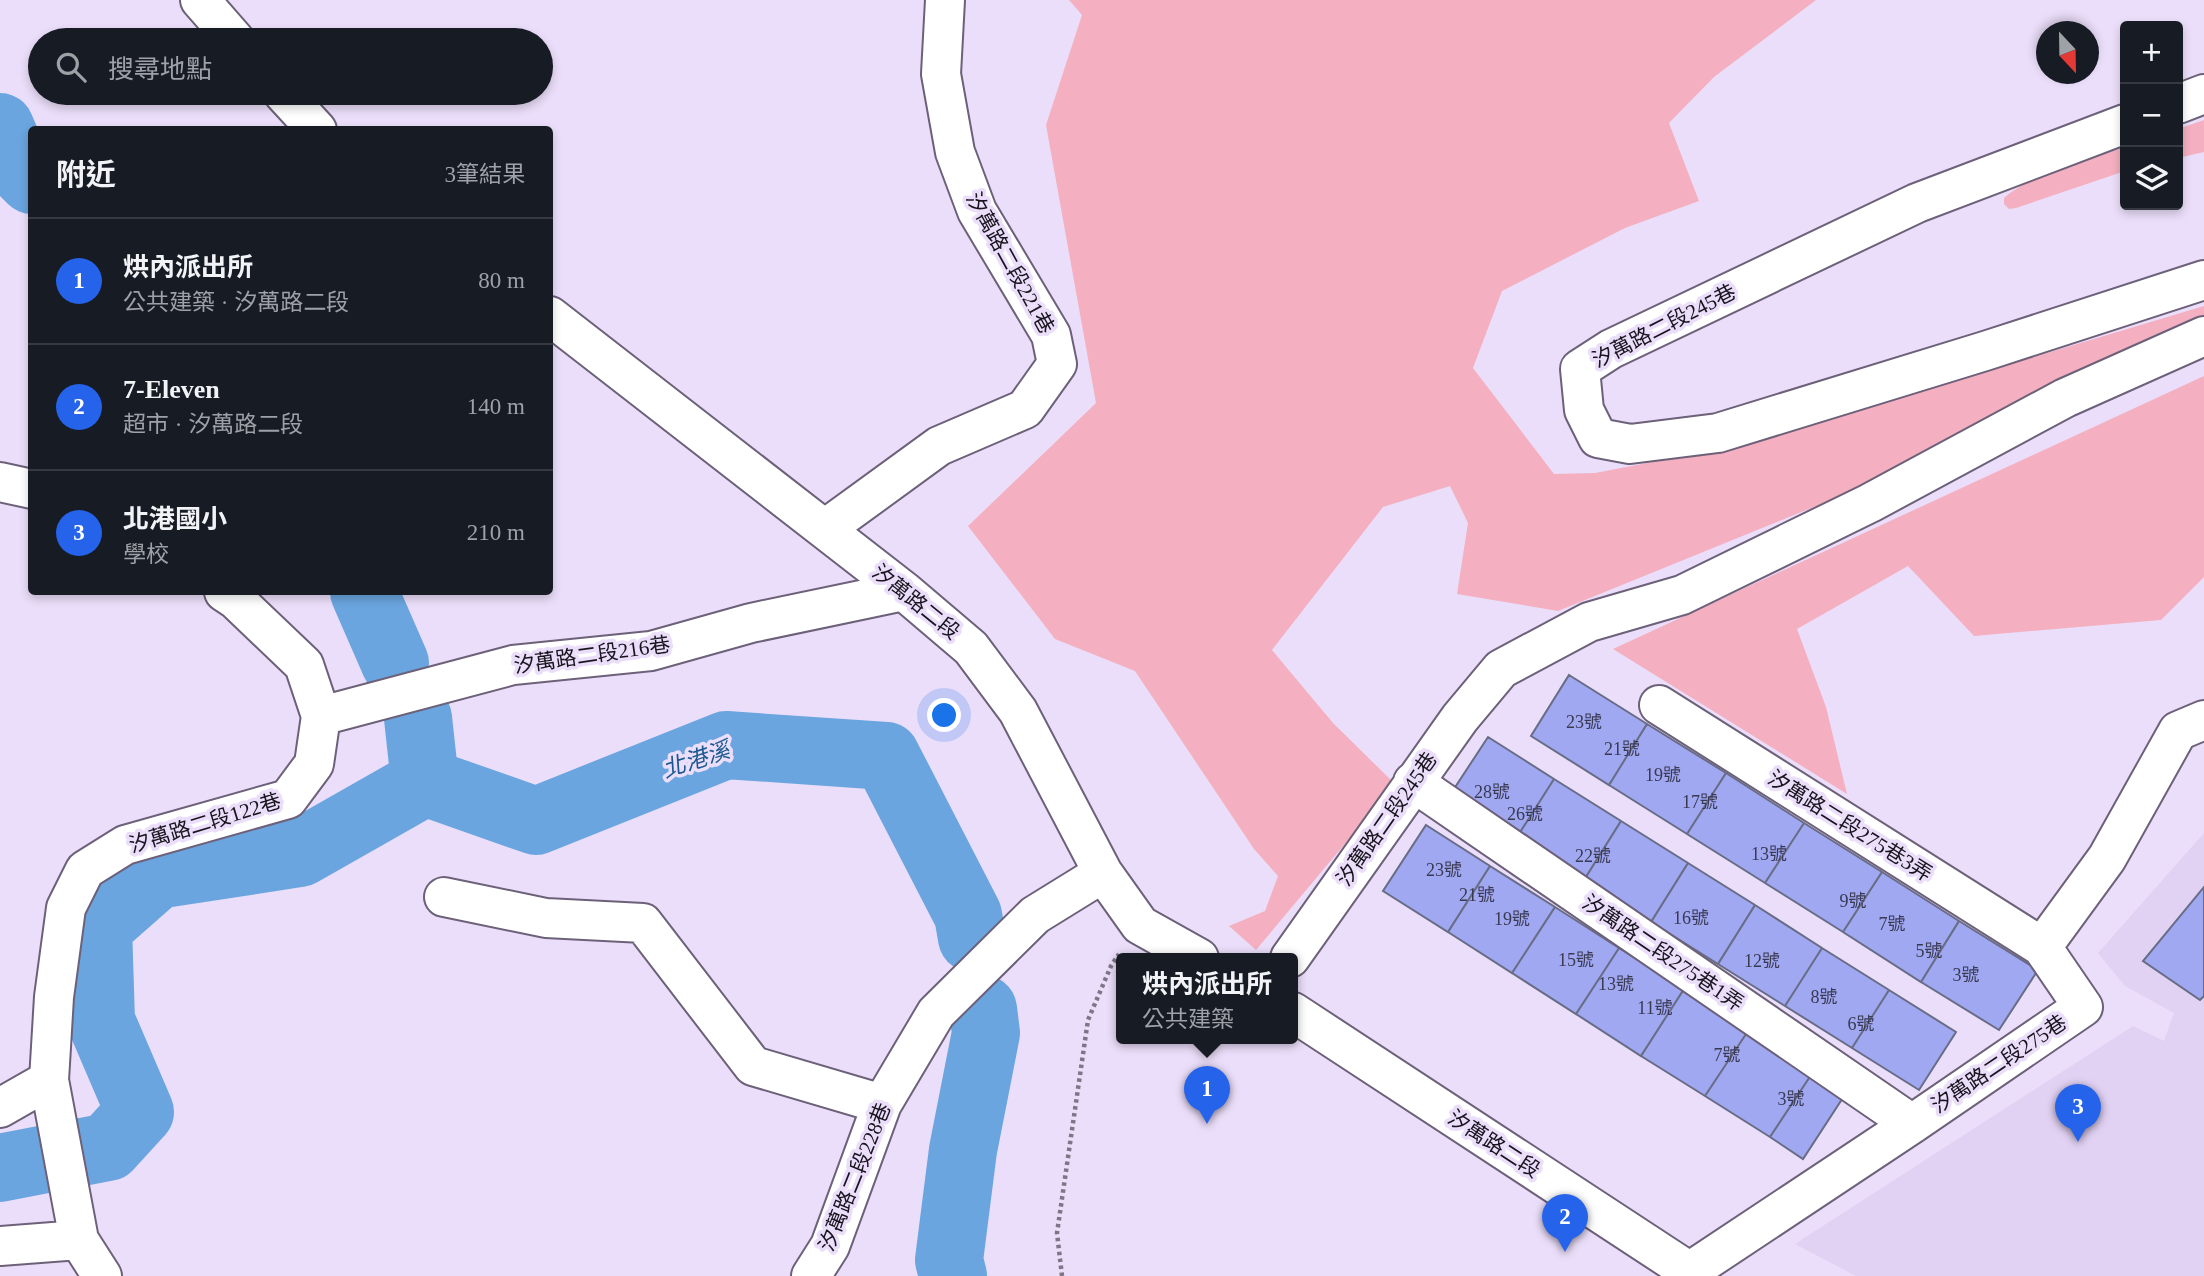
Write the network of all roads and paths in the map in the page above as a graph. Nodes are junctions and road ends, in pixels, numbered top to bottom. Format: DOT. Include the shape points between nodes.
graph roads {
  1 [pos="200,0"];
  2 [pos="945,0"];
  3 [pos="224,28"];
  4 [pos="2204,94"];
  5 [pos="2183,102"];
  6 [pos="294,105"];
  7 [pos="313,126"];
  8 [pos="2120,126"];
  9 [pos="2204,280"];
  10 [pos="553,318"];
  11 [pos="2204,336"];
  12 [pos="0,482"];
  13 [pos="28,488"];
  14 [pos="825,529"];
  15 [pos="904,591"];
  16 [pos="228,595"];
  17 [pos="1659,705"];
  18 [pos="321,716"];
  19 [pos="2204,720"];
  20 [pos="1413,782"];
  21 [pos="1103,873"];
  22 [pos="444,897"];
  23 [pos="1140,925"];
  24 [pos="2042,947"];
  25 [pos="1120,953"];
  26 [pos="1190,953"];
  27 [pos="1293,953"];
  28 [pos="1116,959"];
  29 [pos="1298,1015"];
  30 [pos="49,1080"];
  31 [pos="882,1104"];
  32 [pos="0,1108"];
  33 [pos="1912,1124"];
  34 [pos="79,1240"];
  35 [pos="0,1246"];
  36 [pos="1693,1274"];
  37 [pos="102,1276"];
  38 [pos="811,1276"];
  39 [pos="1062,1276"];
  1 -- 3 [label="street"];
  2 -- 14 [label="street, 汐萬路二段221巷" via="941,74 955,152 976,211 1051,335 1057,364 1026,409 939,446"];
  4 -- 5 [label="street"];
  6 -- 7 [label="street"];
  8 -- 9 [label="street, 汐萬路二段245巷" via="1917,202 1611,349 1580,369 1584,410 1598,438 1630,444 1718,433"];
  10 -- 14 [label="street, 汐萬路二段"];
  11 -- 20 [label="street, 汐萬路二段245巷" via="2065,398 1870,503 1682,594 1589,622 1501,669"];
  12 -- 13 [label="street"];
  14 -- 15 [label="street, 汐萬路二段"];
  15 -- 18 [label="street, 汐萬路二段216巷" via="751,623 651,652 513,665"];
  15 -- 21 [label="street, 汐萬路二段" via="971,648 1018,711"];
  16 -- 18 [label="street, 汐萬路二段122巷" via="304,665"];
  17 -- 24 [label="street, 汐萬路二段275巷3弄"];
  18 -- 30 [label="street, 汐萬路二段122巷" via="314,764 288,799 125,845 85,870 65,908"];
  19 -- 24 [label="street" via="2178,731 2107,858"];
  20 -- 27 [label="street, 汐萬路二段245巷"];
  20 -- 33 [label="street, 汐萬路二段275巷1弄"];
  21 -- 23 [label="street, 汐萬路二段"];
  21 -- 31 [label="street, 汐萬路二段228巷" via="1035,915 936,1013"];
  22 -- 31 [label="street" via="546,918 643,923 752,1066"];
  23 -- 25 [label="path"];
  23 -- 26 [label="street, 汐萬路二段"];
  24 -- 33 [label="street, 汐萬路二段275巷" via="2082,1007"];
  28 -- 39 [label="path" via="1088,1020 1057,1233"];
  29 -- 36 [label="street, 汐萬路二段"];
  30 -- 32 [label="street"];
  30 -- 34 [label="street, 汐萬路二段122巷"];
  31 -- 38 [label="street, 汐萬路二段228巷" via="830,1246"];
  33 -- 36 [label="street, 汐萬路二段275巷"];
  34 -- 35 [label="street"];
  34 -- 37 [label="street, 汐萬路二段122巷"];
}
